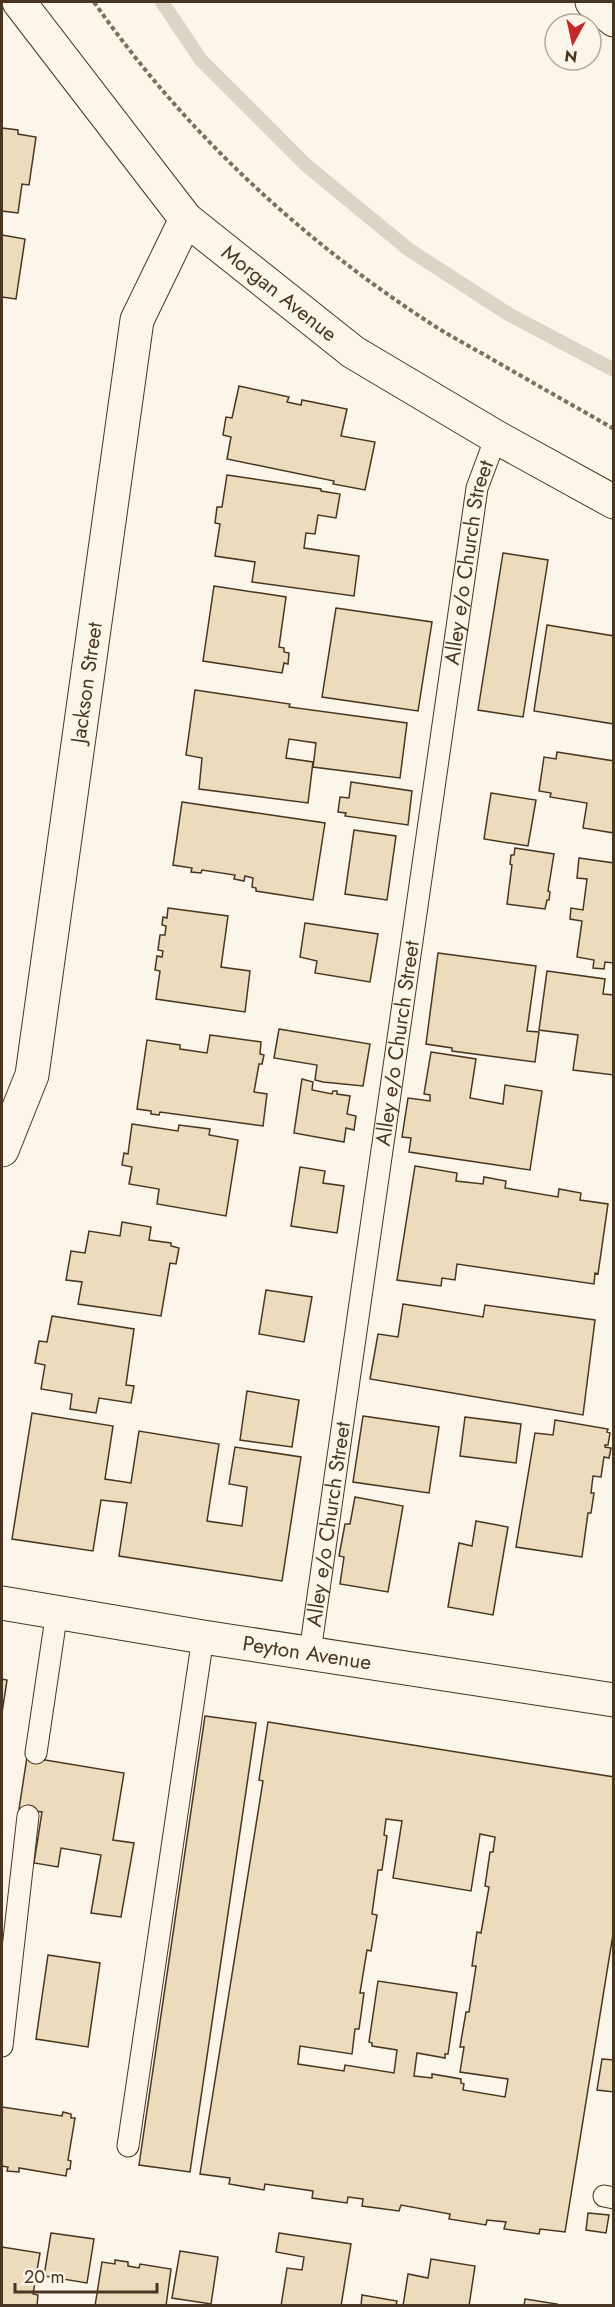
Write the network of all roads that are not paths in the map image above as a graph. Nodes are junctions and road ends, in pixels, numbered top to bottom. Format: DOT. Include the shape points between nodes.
graph roads {
  1 [pos="19,2"];
  2 [pos="592,2"];
  3 [pos="614,20"];
  4 [pos="186,219"];
  5 [pos="496,437"];
  6 [pos="614,502"];
  7 [pos="2,1150"];
  8 [pos="2,1603"];
  9 [pos="57,1611"];
  10 [pos="203,1637"];
  11 [pos="310,1652"];
  12 [pos="614,1700"];
  13 [pos="36,1753"];
  14 [pos="28,1816"];
  15 [pos="2,2046"];
  16 [pos="128,2146"];
  1 -- 4 [label="main road, Morgan Avenue"];
  2 -- 3 [label="main road"];
  4 -- 5 [label="main road, Morgan Avenue" via="353,352"];
  4 -- 7 [label="main road, Jackson Street" via="137,320 32,1075"];
  5 -- 6 [label="main road, Morgan Avenue"];
  5 -- 11 [label="lane, Alley e/o Church Street" via="477,488"];
  8 -- 9 [label="main road, Peyton Avenue"];
  9 -- 10 [label="main road, Peyton Avenue"];
  9 -- 13 [label="lane"];
  10 -- 11 [label="main road, Peyton Avenue"];
  10 -- 16 [label="lane"];
  11 -- 12 [label="main road, Peyton Avenue"];
  14 -- 15 [label="lane"];
}
